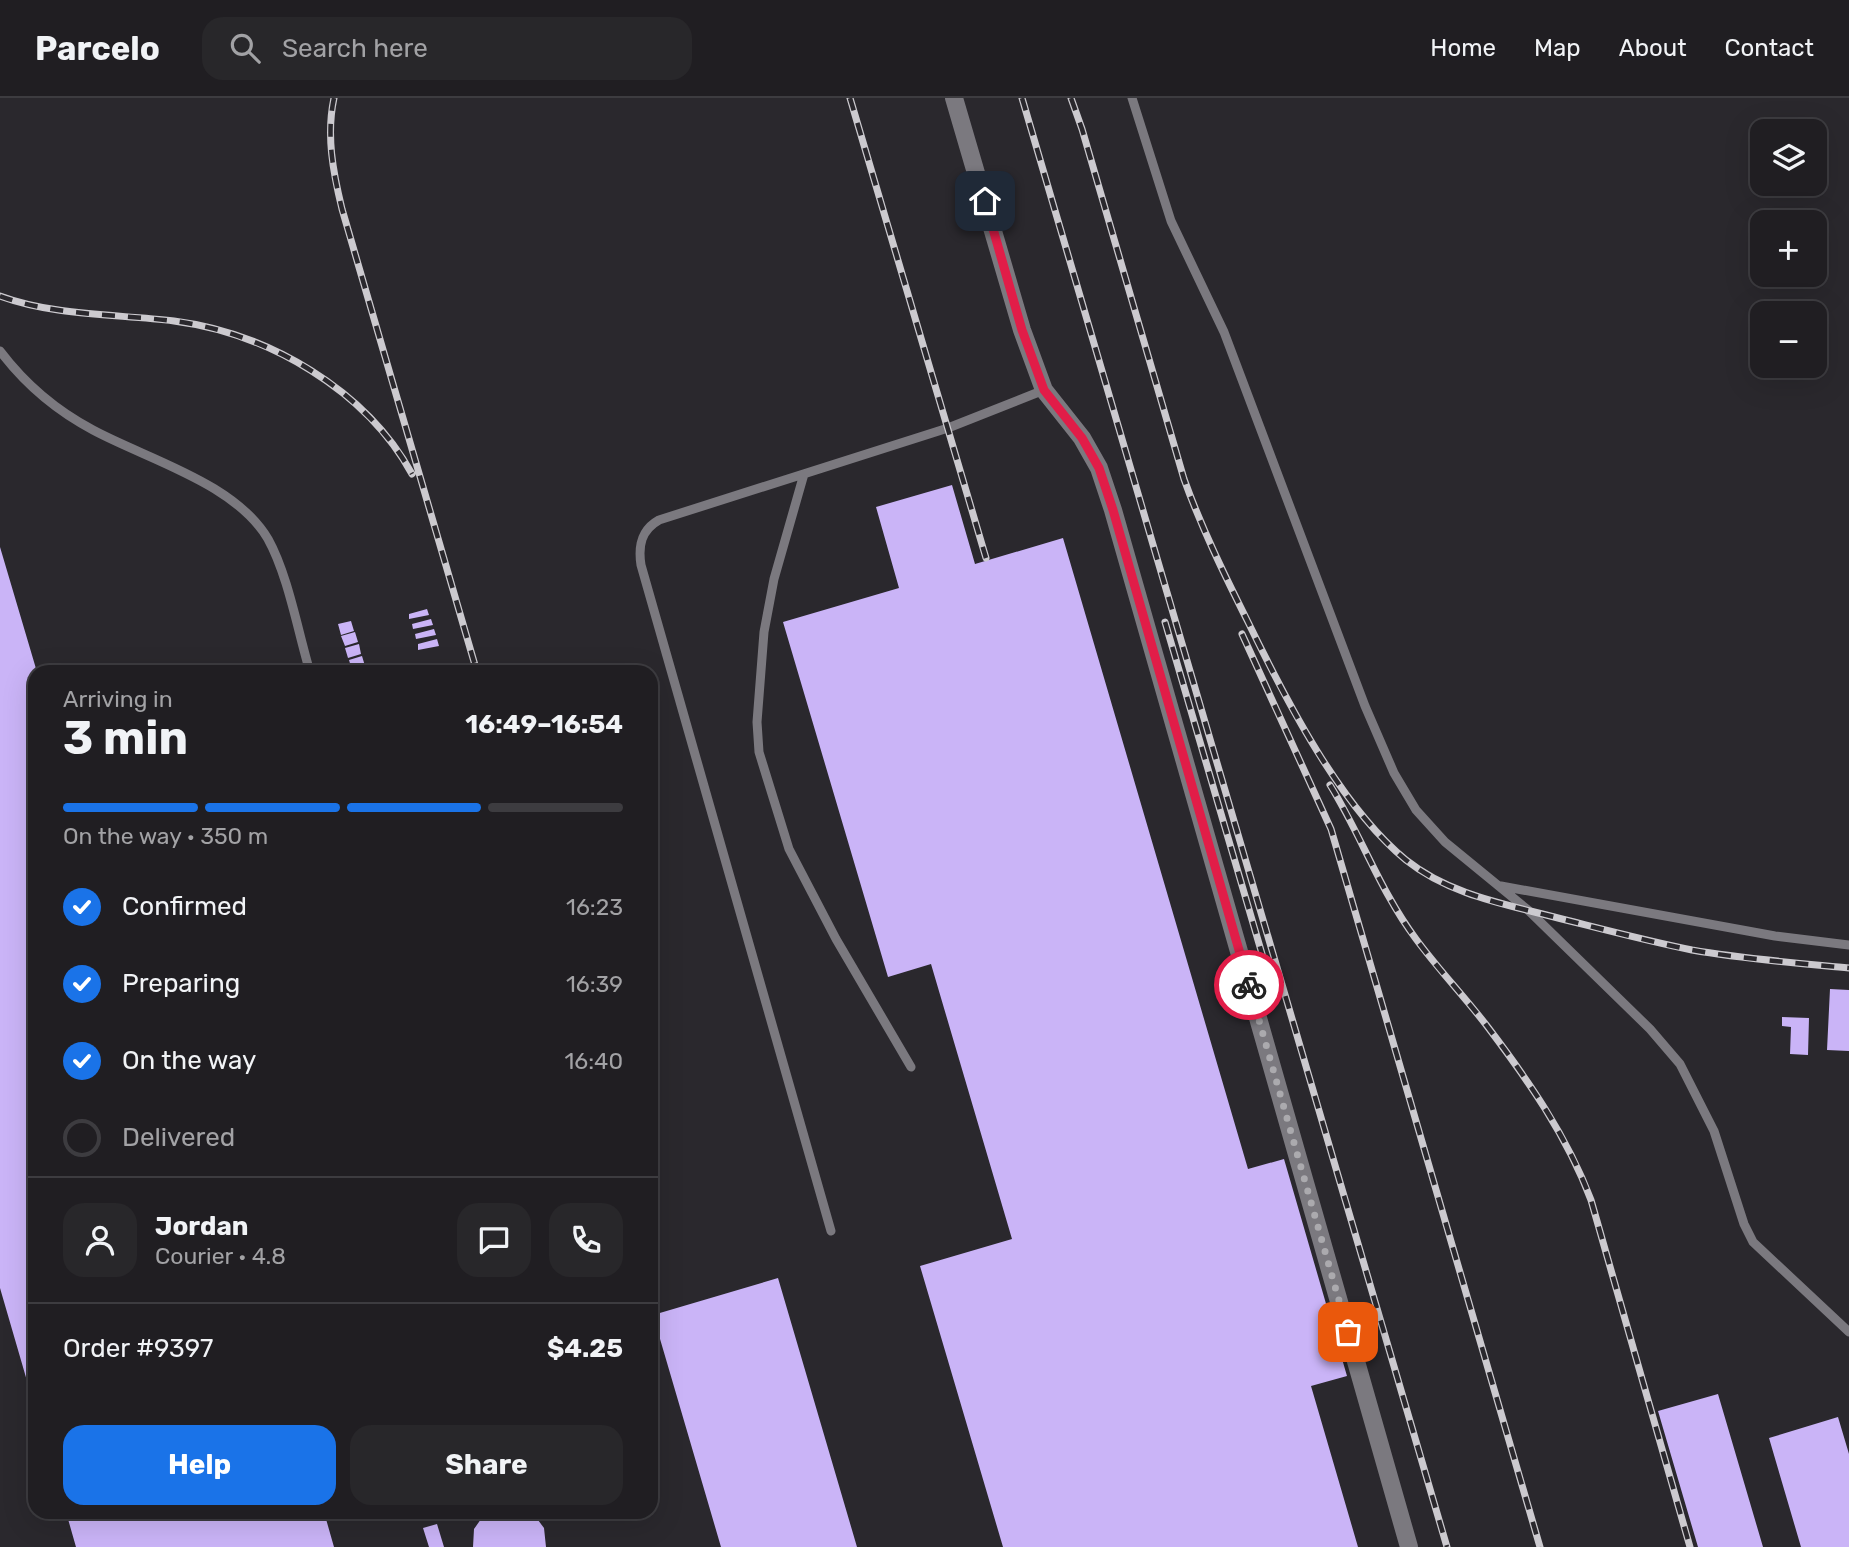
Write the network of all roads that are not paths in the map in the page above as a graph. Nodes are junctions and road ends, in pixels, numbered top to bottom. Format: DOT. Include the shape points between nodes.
graph roads {
  1 [pos="954,98"];
  2 [pos="1132,98"];
  3 [pos="0,351"];
  4 [pos="1044,390"];
  5 [pos="804,474"];
  6 [pos="308,665"];
  7 [pos="1499,886"];
  8 [pos="1849,946"];
  9 [pos="911,1067"];
  10 [pos="831,1231"];
  11 [pos="1849,1332"];
  12 [pos="1409,1547"];
  1 -- 4 [label="street"];
  2 -- 7 [label="lane" via="1171,221 1224,332 1394,774 1416,810 1445,842"];
  3 -- 6 [label="lane" via="18,374 67,415 205,484 253,519 280,567"];
  4 -- 5 [label="lane" via="948,428"];
  4 -- 12 [label="street" via="1082,438 1099,468 1113,510"];
  5 -- 9 [label="lane" via="764,632 757,722 760,752 789,849"];
  5 -- 10 [label="lane" via="659,520 645,533 639,553"];
  7 -- 8 [label="lane"];
  7 -- 11 [label="lane" via="1650,1029 1680,1064 1714,1131 1753,1242"];
}
